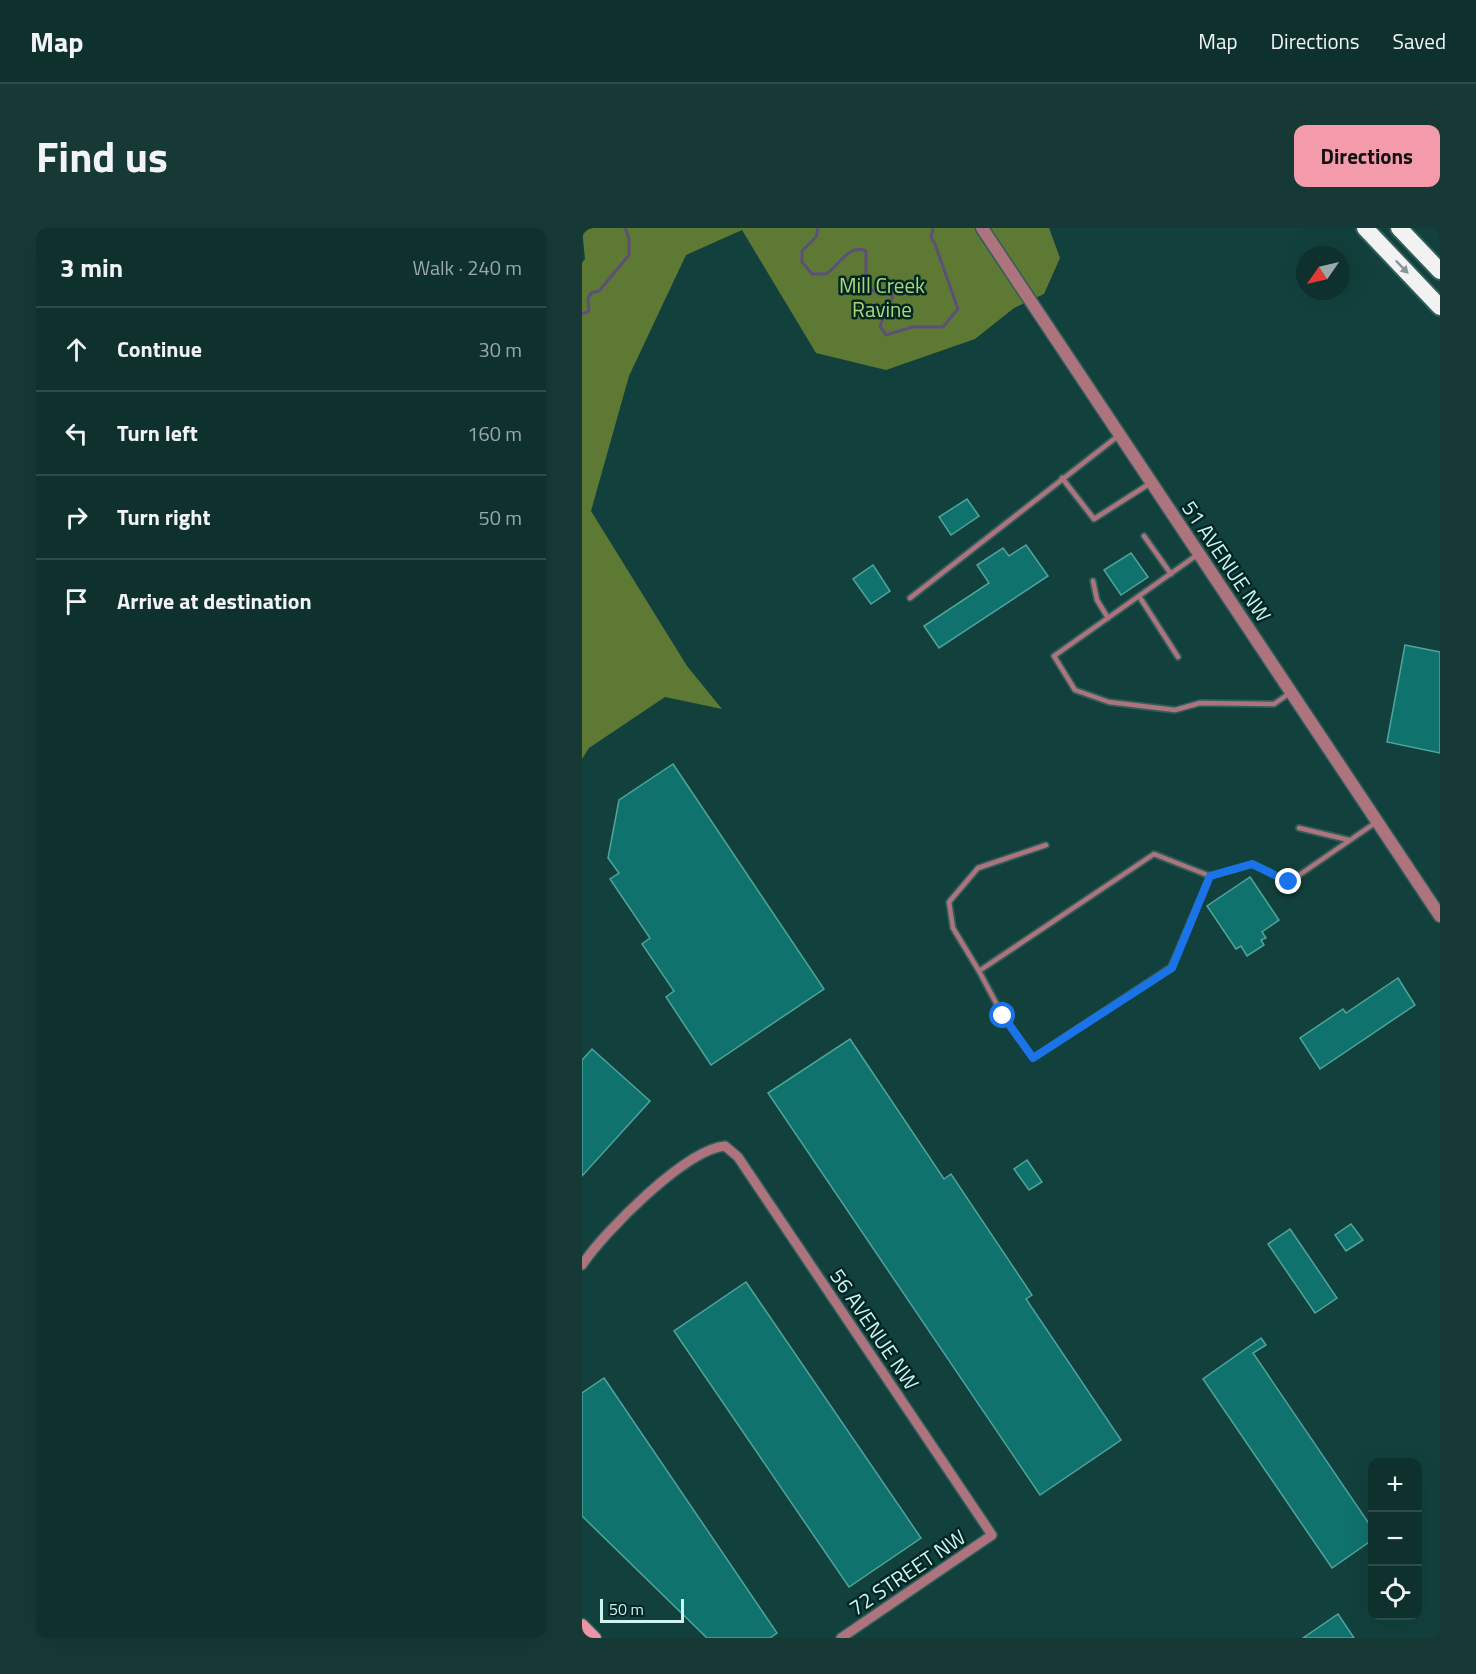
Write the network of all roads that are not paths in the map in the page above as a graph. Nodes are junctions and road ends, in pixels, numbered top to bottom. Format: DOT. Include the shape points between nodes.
graph roads {
  1 [pos="982,228"];
  2 [pos="1365,228"];
  3 [pos="1399,228"];
  4 [pos="1440,271"];
  5 [pos="1440,307"];
  6 [pos="1120,435"];
  7 [pos="1062,477"];
  8 [pos="1152,483"];
  9 [pos="1144,536"];
  10 [pos="1199,554"];
  11 [pos="1170,573"];
  12 [pos="1093,581"];
  13 [pos="1139,596"];
  14 [pos="910,598"];
  15 [pos="1108,618"];
  16 [pos="1178,657"];
  17 [pos="1291,693"];
  18 [pos="1377,821"];
  19 [pos="1299,828"];
  20 [pos="1349,840"];
  21 [pos="1046,845"];
  22 [pos="1210,876"];
  23 [pos="1440,916"];
  24 [pos="979,971"];
  25 [pos="582,1265"];
  26 [pos="992,1535"];
  27 [pos="582,1625"];
  28 [pos="595,1638"];
  29 [pos="841,1638"];
  1 -- 6 [label="street, 51 AVENUE NW"];
  2 -- 5 [label="highway, one-way"];
  3 -- 4 [label="highway"];
  6 -- 7 [label="lane"];
  6 -- 8 [label="street, 51 AVENUE NW"];
  7 -- 8 [label="lane" via="1094,519"];
  7 -- 14 [label="lane"];
  8 -- 10 [label="street, 51 AVENUE NW"];
  9 -- 11 [label="lane"];
  10 -- 11 [label="lane"];
  10 -- 17 [label="street, 51 AVENUE NW"];
  11 -- 13 [label="lane"];
  12 -- 15 [label="lane" via="1097,600"];
  13 -- 15 [label="lane"];
  13 -- 16 [label="lane"];
  15 -- 17 [label="lane" via="1054,656 1075,690 1109,702 1175,710 1200,703 1274,705"];
  17 -- 18 [label="street, 51 AVENUE NW"];
  18 -- 20 [label="lane"];
  18 -- 23 [label="street, 51 AVENUE NW"];
  19 -- 20 [label="lane"];
  20 -- 22 [label="lane" via="1289,882 1252,864"];
  21 -- 24 [label="lane" via="978,868 949,902 953,928"];
  22 -- 24 [label="lane" via="1154,854"];
  22 -- 24 [label="lane" via="1172,968 1033,1058 1003,1016"];
  25 -- 26 [label="street, 56 AVENUE NW" via="629,1209 707,1151 725,1146 738,1157"];
  26 -- 29 [label="street, 72 STREET NW"];
  27 -- 28 [label="main road"];
}
